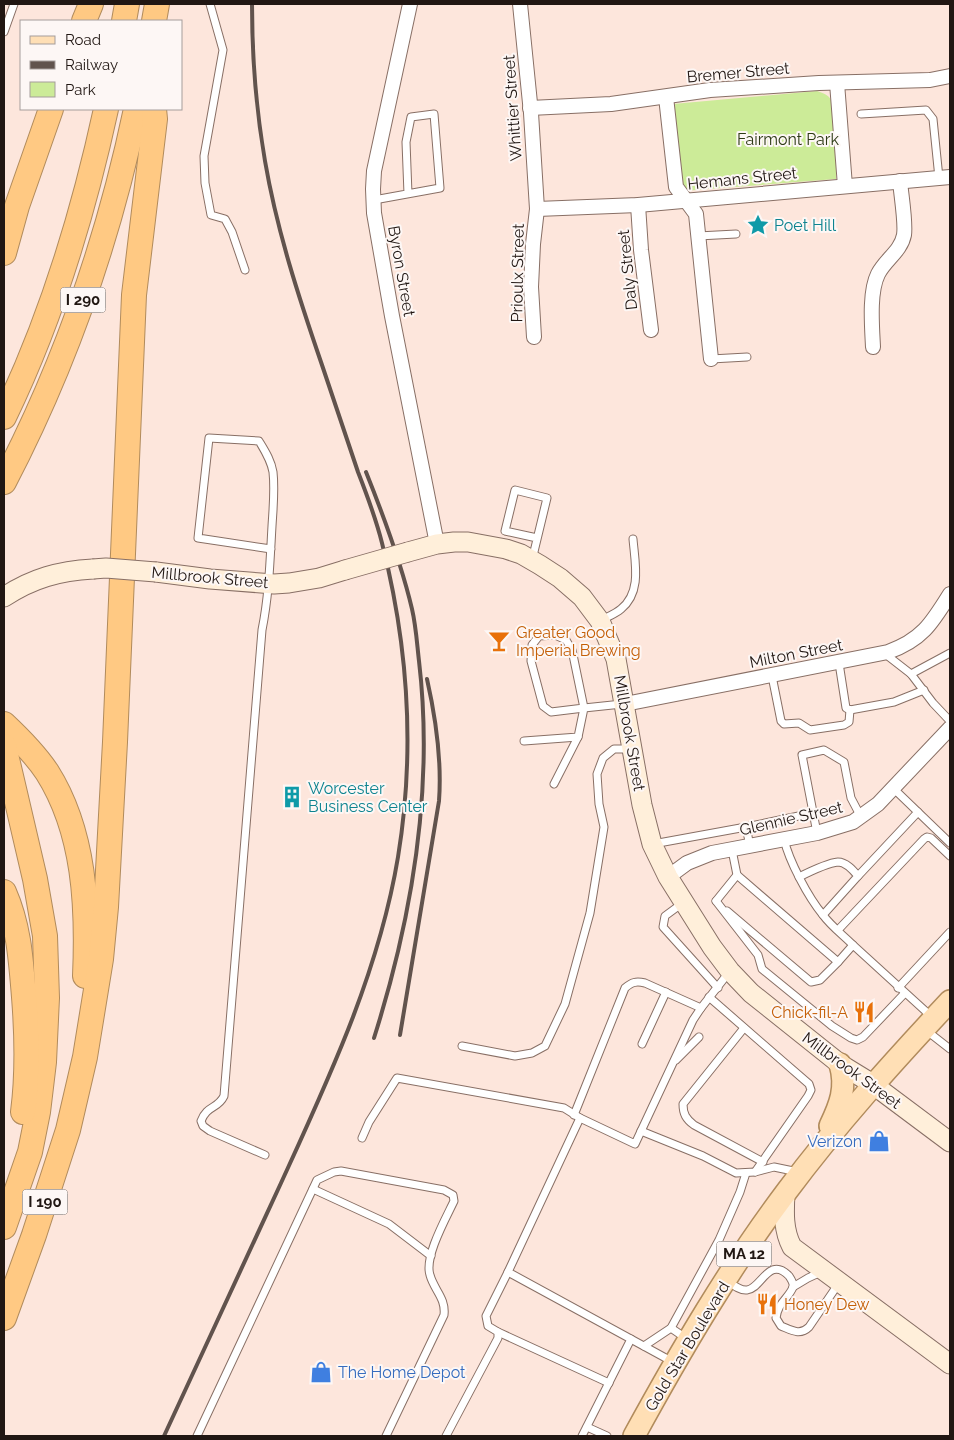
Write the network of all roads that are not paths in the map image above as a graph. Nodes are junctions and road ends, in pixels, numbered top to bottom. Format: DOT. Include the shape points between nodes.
graph roads {
  1 [pos="14,4"];
  2 [pos="91,4"];
  3 [pos="127,4"];
  4 [pos="157,4"];
  5 [pos="210,4"];
  6 [pos="410,4"];
  7 [pos="520,4"];
  8 [pos="84,20"];
  9 [pos="124,20"];
  10 [pos="154,20"];
  11 [pos="4,32"];
  12 [pos="950,76"];
  13 [pos="837,82"];
  14 [pos="666,97"];
  15 [pos="530,108"];
  16 [pos="52,110"];
  17 [pos="106,110"];
  18 [pos="136,110"];
  19 [pos="154,110"];
  20 [pos="861,114"];
  21 [pos="945,178"];
  22 [pos="900,181"];
  23 [pos="845,186"];
  24 [pos="408,194"];
  25 [pos="374,200"];
  26 [pos="686,201"];
  27 [pos="638,205"];
  28 [pos="537,209"];
  29 [pos="736,234"];
  30 [pos="698,236"];
  31 [pos="4,252"];
  32 [pos="245,270"];
  33 [pos="651,330"];
  34 [pos="534,338"];
  35 [pos="872,347"];
  36 [pos="747,357"];
  37 [pos="711,359"];
  38 [pos="4,417"];
  39 [pos="4,482"];
  40 [pos="537,538"];
  41 [pos="634,540"];
  42 [pos="437,544"];
  43 [pos="271,549"];
  44 [pos="532,560"];
  45 [pos="269,584"];
  46 [pos="950,594"];
  47 [pos="4,596"];
  48 [pos="600,621"];
  49 [pos="884,653"];
  50 [pos="950,653"];
  51 [pos="839,663"];
  52 [pos="912,674"];
  53 [pos="772,676"];
  54 [pos="924,690"];
  55 [pos="625,704"];
  56 [pos="584,708"];
  57 [pos="850,710"];
  58 [pos="950,721"];
  59 [pos="4,724"];
  60 [pos="950,728"];
  61 [pos="578,737"];
  62 [pos="524,741"];
  63 [pos="4,746"];
  64 [pos="632,749"];
  65 [pos="554,784"];
  66 [pos="893,788"];
  67 [pos="918,812"];
  68 [pos="813,813"];
  69 [pos="861,817"];
  70 [pos="746,827"];
  71 [pos="817,833"];
  72 [pos="784,839"];
  73 [pos="950,843"];
  74 [pos="652,844"];
  75 [pos="750,846"];
  76 [pos="732,850"];
  77 [pos="950,856"];
  78 [pos="737,875"];
  79 [pos="858,876"];
  80 [pos="668,877"];
  81 [pos="799,877"];
  82 [pos="4,892"];
  83 [pos="716,901"];
  84 [pos="684,902"];
  85 [pos="823,915"];
  86 [pos="838,930"];
  87 [pos="950,932"];
  88 [pos="853,945"];
  89 [pos="838,962"];
  90 [pos="730,971"];
  91 [pos="718,988"];
  92 [pos="898,988"];
  93 [pos="666,992"];
  94 [pos="904,994"];
  95 [pos="710,997"];
  96 [pos="950,1001"];
  97 [pos="701,1008"];
  98 [pos="929,1024"];
  99 [pos="744,1028"];
  100 [pos="699,1037"];
  101 [pos="642,1044"];
  102 [pos="462,1046"];
  103 [pos="950,1049"];
  104 [pos="673,1063"];
  105 [pos="840,1064"];
  106 [pos="80,1085"];
  107 [pos="873,1085"];
  108 [pos="577,1116"];
  109 [pos="641,1131"];
  110 [pos="362,1138"];
  111 [pos="950,1142"];
  112 [pos="821,1146"];
  113 [pos="266,1156"];
  114 [pos="763,1162"];
  115 [pos="756,1172"];
  116 [pos="801,1172"];
  117 [pos="746,1173"];
  118 [pos="313,1189"];
  119 [pos="785,1193"];
  120 [pos="4,1207"];
  121 [pos="4,1227"];
  122 [pos="430,1256"];
  123 [pos="824,1271"];
  124 [pos="508,1272"];
  125 [pos="726,1280"];
  126 [pos="840,1283"];
  127 [pos="793,1287"];
  128 [pos="4,1318"];
  129 [pos="498,1332"];
  130 [pos="679,1334"];
  131 [pos="631,1339"];
  132 [pos="644,1346"];
  133 [pos="674,1362"];
  134 [pos="950,1364"];
  135 [pos="609,1383"];
  136 [pos="587,1427"];
  137 [pos="197,1436"];
  138 [pos="386,1436"];
  139 [pos="446,1436"];
  140 [pos="582,1436"];
  141 [pos="607,1436"];
  142 [pos="634,1436"];
  1 -- 11 [label="lane"];
  2 -- 8 [label="highway"];
  3 -- 9 [label="highway"];
  4 -- 10 [label="highway"];
  5 -- 32 [label="lane" via="223,50 204,156 205,183 211,215 225,219"];
  6 -- 25 [label="street, Byron Street" via="374,171"];
  7 -- 15 [label="street, Whittier Street"];
  12 -- 13 [label="street, Bremer Street" via="930,80"];
  13 -- 14 [label="street, Bremer Street" via="710,90"];
  13 -- 23 [label="street"];
  14 -- 15 [label="street, Bremer Street" via="611,104"];
  14 -- 26 [label="street" via="676,187"];
  15 -- 28 [label="street, Whittier Street"];
  16 -- 31 [label="highway" via="25,181"];
  17 -- 38 [label="highway, I 290" via="84,198 55,291"];
  18 -- 39 [label="highway, I 290" via="114,202 74,326 38,415"];
  19 -- 106 [label="highway" via="134,295 106,907 97,989"];
  20 -- 21 [label="lane" via="926,110 933,119"];
  21 -- 22 [label="street, Hemans Street"];
  22 -- 23 [label="street, Hemans Street"];
  22 -- 35 [label="street" via="904,235 899,248 878,275 872,305"];
  23 -- 26 [label="street, Hemans Street"];
  24 -- 24 [label="lane" via="440,188 434,114 411,117 406,142"];
  24 -- 25 [label="lane"];
  25 -- 42 [label="street, Byron Street" via="392,316"];
  26 -- 27 [label="street, Hemans Street"];
  26 -- 30 [label="street" via="696,214"];
  27 -- 28 [label="street, Hemans Street"];
  27 -- 33 [label="street, Daly Street"];
  28 -- 34 [label="street, Prioulx Street" via="531,287"];
  29 -- 30 [label="lane"];
  30 -- 37 [label="street"];
  36 -- 37 [label="lane"];
  40 -- 40 [label="lane" via="505,531 515,490 547,498"];
  40 -- 44 [label="lane"];
  41 -- 48 [label="lane" via="636,585 621,609"];
  42 -- 44 [label="main road, Millbrook Street" via="483,544"];
  42 -- 45 [label="main road, Millbrook Street, bridge" via="319,578"];
  43 -- 43 [label="lane" via="198,538 209,438 259,441 268,456 273,476"];
  43 -- 45 [label="lane"];
  44 -- 48 [label="main road, Millbrook Street" via="570,586"];
  45 -- 47 [label="main road, Millbrook Street, bridge" via="106,568 51,574"];
  45 -- 113 [label="lane" via="262,630 224,1096 221,1102 208,1110 202,1121 210,1132"];
  46 -- 49 [label="street, Milton Street" via="920,636"];
  48 -- 55 [label="main road, Millbrook Street" via="616,659"];
  49 -- 51 [label="street, Milton Street"];
  49 -- 52 [label="lane"];
  50 -- 52 [label="lane"];
  51 -- 53 [label="street, Milton Street"];
  51 -- 57 [label="lane" via="846,708"];
  52 -- 54 [label="lane"];
  53 -- 55 [label="street, Milton Street"];
  53 -- 57 [label="lane" via="784,724 799,723 810,730 844,725 849,722"];
  54 -- 57 [label="lane" via="894,702"];
  54 -- 58 [label="lane"];
  55 -- 56 [label="lane"];
  55 -- 64 [label="main road, Millbrook Street"];
  56 -- 56 [label="lane" via="572,650 566,640 555,635 540,636 532,645 531,661 543,706 550,712"];
  56 -- 61 [label="lane"];
  59 -- 106 [label="highway" via="46,772 67,814 77,849 86,924"];
  60 -- 66 [label="street, Glennie Street"];
  61 -- 62 [label="lane"];
  61 -- 65 [label="lane"];
  63 -- 121 [label="highway" via="45,936 47,1006 42,1084 30,1152"];
  64 -- 74 [label="main road, Millbrook Street"];
  64 -- 102 [label="lane" via="614,749 603,758 598,774 604,828 590,913 566,1004 545,1046 532,1053 515,1056"];
  66 -- 67 [label="lane"];
  66 -- 69 [label="street, Glennie Street"];
  67 -- 73 [label="lane"];
  67 -- 79 [label="lane"];
  68 -- 69 [label="lane" via="802,755 824,750 844,762 851,798"];
  68 -- 70 [label="lane"];
  68 -- 71 [label="lane"];
  69 -- 71 [label="street, Glennie Street"];
  70 -- 74 [label="lane"];
  70 -- 75 [label="lane"];
  71 -- 72 [label="street, Glennie Street"];
  72 -- 75 [label="street, Glennie Street"];
  72 -- 81 [label="lane"];
  74 -- 80 [label="main road, Millbrook Street"];
  75 -- 76 [label="street, Glennie Street"];
  76 -- 78 [label="lane"];
  76 -- 80 [label="street, Glennie Street" via="697,858"];
  77 -- 86 [label="lane" via="927,837"];
  78 -- 83 [label="lane"];
  78 -- 89 [label="lane"];
  79 -- 81 [label="lane" via="838,862"];
  79 -- 85 [label="lane"];
  80 -- 84 [label="main road, Millbrook Street"];
  81 -- 85 [label="lane"];
  82 -- 120 [label="highway" via="20,946 26,1034 24,1105"];
  83 -- 89 [label="lane" via="811,982 820,980"];
  83 -- 94 [label="lane" via="758,955 762,969 851,1038 863,1037"];
  84 -- 90 [label="main road, Millbrook Street"];
  84 -- 91 [label="lane" via="665,916 663,926"];
  85 -- 86 [label="lane"];
  86 -- 88 [label="lane"];
  87 -- 92 [label="lane"];
  88 -- 89 [label="lane"];
  88 -- 92 [label="lane"];
  90 -- 91 [label="lane"];
  90 -- 105 [label="main road, Millbrook Street"];
  91 -- 95 [label="lane"];
  92 -- 94 [label="lane"];
  93 -- 97 [label="lane"];
  93 -- 101 [label="lane"];
  93 -- 108 [label="lane" via="638,981 625,988"];
  94 -- 98 [label="lane"];
  95 -- 97 [label="lane"];
  95 -- 99 [label="lane"];
  96 -- 98 [label="main road, Gold Star Boulevard / MA 12"];
  97 -- 104 [label="lane"];
  98 -- 103 [label="lane"];
  98 -- 107 [label="main road, Gold Star Boulevard / MA 12"];
  99 -- 114 [label="lane" via="809,1084 811,1090"];
  99 -- 114 [label="lane" via="683,1104 683,1110 686,1119 694,1125"];
  100 -- 104 [label="lane"];
  104 -- 109 [label="lane"];
  105 -- 107 [label="main road, Millbrook Street"];
  105 -- 112 [label="main road" via="843,1093"];
  106 -- 128 [label="highway, I 190" via="51,1187"];
  107 -- 111 [label="main road, Millbrook Street"];
  107 -- 112 [label="main road, Gold Star Boulevard / MA 12"];
  108 -- 109 [label="lane" via="635,1144"];
  108 -- 110 [label="lane" via="564,1108 397,1078 368,1122"];
  108 -- 124 [label="lane"];
  109 -- 117 [label="lane" via="736,1173"];
  112 -- 116 [label="main road, Gold Star Boulevard / MA 12"];
  114 -- 115 [label="lane"];
  115 -- 116 [label="lane" via="774,1167"];
  115 -- 117 [label="lane"];
  116 -- 119 [label="main road, Gold Star Boulevard / MA 12"];
  117 -- 130 [label="lane"];
  118 -- 122 [label="lane" via="389,1224"];
  118 -- 122 [label="lane" via="317,1180 341,1171 450,1192 454,1200"];
  118 -- 137 [label="lane"];
  119 -- 123 [label="main road" via="785,1224 791,1245"];
  119 -- 125 [label="main road, Gold Star Boulevard / MA 12"];
  122 -- 138 [label="lane" via="429,1273 443,1300 444,1315"];
  123 -- 126 [label="main road"];
  123 -- 127 [label="lane"];
  124 -- 129 [label="lane" via="486,1316 488,1326"];
  124 -- 131 [label="lane"];
  125 -- 127 [label="lane" via="740,1289 750,1290 769,1272 779,1270 788,1274"];
  125 -- 130 [label="main road, Gold Star Boulevard / MA 12"];
  126 -- 127 [label="lane" via="809,1327 800,1333 781,1326 776,1318 780,1305"];
  126 -- 134 [label="main road"];
  129 -- 135 [label="lane"];
  129 -- 139 [label="lane" via="498,1338"];
  130 -- 132 [label="lane"];
  130 -- 133 [label="main road, Gold Star Boulevard / MA 12"];
  131 -- 132 [label="lane"];
  131 -- 135 [label="lane"];
  132 -- 133 [label="lane"];
  133 -- 142 [label="main road, Gold Star Boulevard / MA 12"];
  135 -- 136 [label="lane"];
  136 -- 140 [label="lane"];
  136 -- 141 [label="lane"];
}
